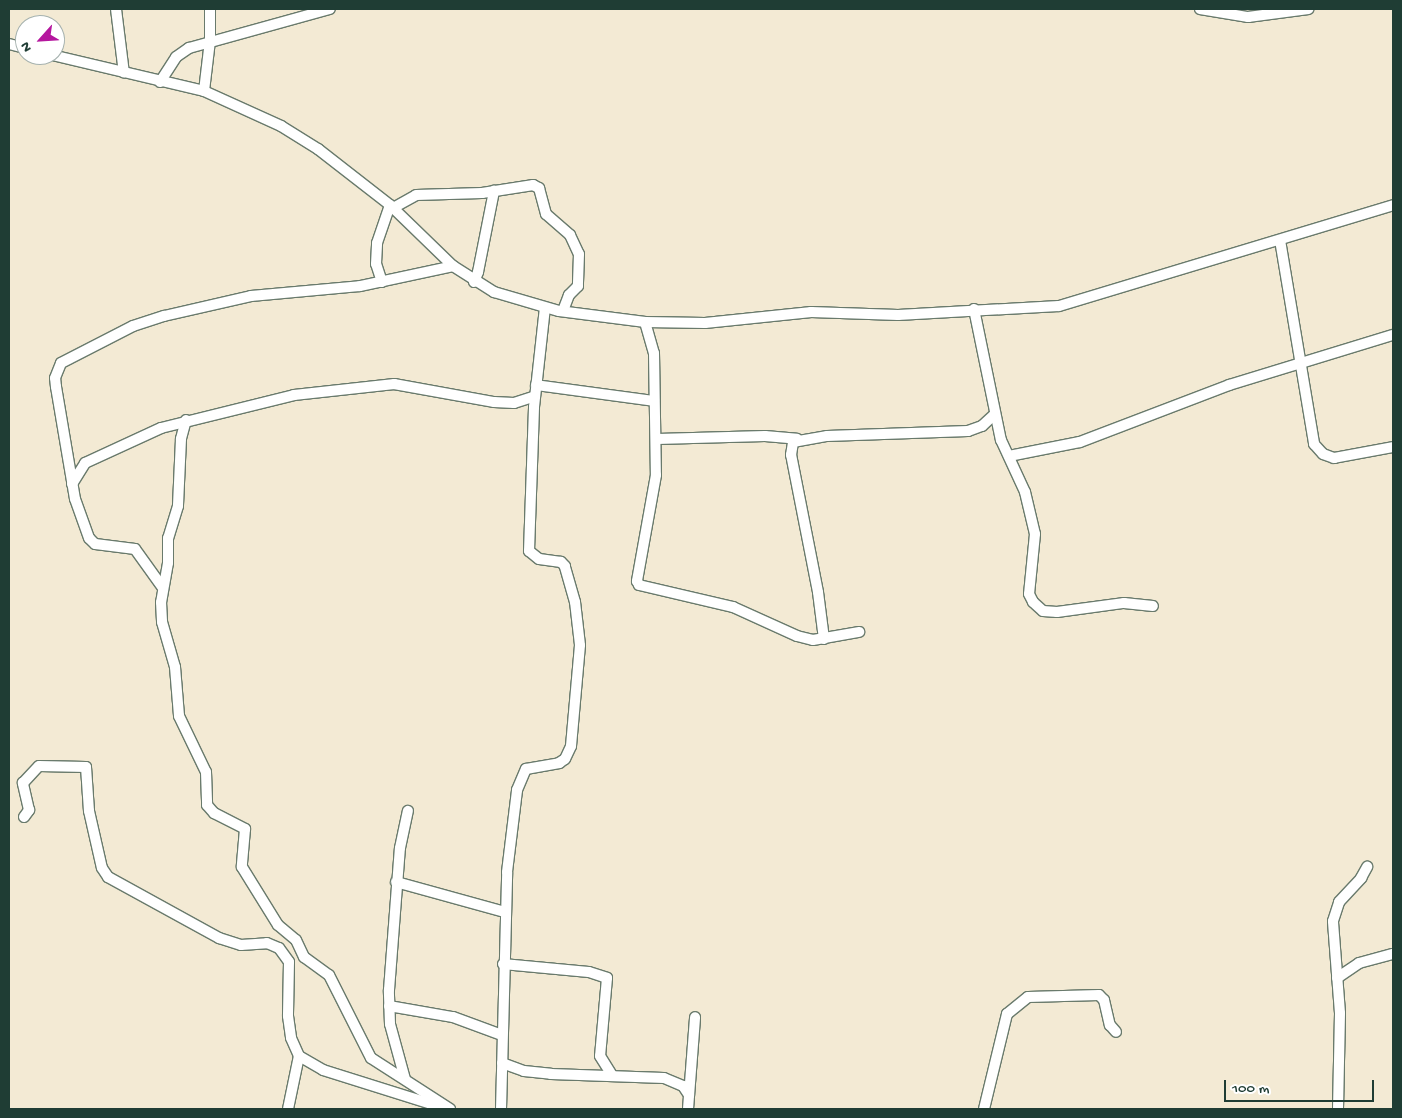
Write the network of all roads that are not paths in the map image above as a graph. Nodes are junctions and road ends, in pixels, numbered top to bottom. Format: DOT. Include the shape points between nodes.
graph roads {
  1 [pos="116,9"];
  2 [pos="210,9"];
  3 [pos="330,9"];
  4 [pos="1200,9"];
  5 [pos="1308,9"];
  6 [pos="210,41"];
  7 [pos="65,58"];
  8 [pos="124,73"];
  9 [pos="160,82"];
  10 [pos="204,91"];
  11 [pos="494,191"];
  12 [pos="391,206"];
  13 [pos="1393,206"];
  14 [pos="1280,240"];
  15 [pos="453,266"];
  16 [pos="382,282"];
  17 [pos="474,282"];
  18 [pos="546,308"];
  19 [pos="974,309"];
  20 [pos="563,312"];
  21 [pos="646,322"];
  22 [pos="1393,335"];
  23 [pos="1303,363"];
  24 [pos="535,391"];
  25 [pos="654,401"];
  26 [pos="994,415"];
  27 [pos="186,420"];
  28 [pos="778,438"];
  29 [pos="657,439"];
  30 [pos="797,439"];
  31 [pos="1393,447"];
  32 [pos="791,454"];
  33 [pos="1009,456"];
  34 [pos="68,457"];
  35 [pos="85,463"];
  36 [pos="72,484"];
  37 [pos="163,588"];
  38 [pos="1153,606"];
  39 [pos="859,632"];
  40 [pos="824,639"];
  41 [pos="408,811"];
  42 [pos="24,816"];
  43 [pos="1367,867"];
  44 [pos="396,882"];
  45 [pos="505,912"];
  46 [pos="1334,953"];
  47 [pos="1393,954"];
  48 [pos="503,964"];
  49 [pos="1354,965"];
  50 [pos="1337,978"];
  51 [pos="389,1006"];
  52 [pos="695,1016"];
  53 [pos="1116,1032"];
  54 [pos="502,1035"];
  55 [pos="299,1056"];
  56 [pos="502,1063"];
  57 [pos="612,1075"];
  58 [pos="406,1080"];
  59 [pos="689,1095"];
  60 [pos="288,1109"];
  61 [pos="448,1109"];
  62 [pos="501,1109"];
  63 [pos="688,1109"];
  64 [pos="984,1109"];
  65 [pos="1338,1109"];
  1 -- 8 [label="street"];
  2 -- 6 [label="street"];
  3 -- 6 [label="street"];
  4 -- 5 [label="street" via="1248,17"];
  6 -- 9 [label="street" via="176,57"];
  6 -- 10 [label="street"];
  7 -- 8 [label="street"];
  8 -- 9 [label="street"];
  9 -- 10 [label="street"];
  10 -- 12 [label="street" via="301,137"];
  11 -- 12 [label="street" via="416,194"];
  11 -- 17 [label="street"];
  11 -- 20 [label="street" via="516,186 539,188 546,214 570,235 578,254 580,278"];
  12 -- 15 [label="street"];
  12 -- 16 [label="street" via="377,243 376,264"];
  13 -- 14 [label="street"];
  14 -- 19 [label="street" via="1073,304"];
  14 -- 23 [label="street"];
  15 -- 16 [label="street"];
  15 -- 17 [label="street"];
  16 -- 34 [label="street" via="252,296 146,321 85,348 61,363 55,378"];
  17 -- 18 [label="street" via="516,301"];
  18 -- 20 [label="street"];
  18 -- 24 [label="street"];
  19 -- 21 [label="street" via="898,314 811,312 695,324"];
  19 -- 26 [label="street"];
  20 -- 21 [label="street"];
  21 -- 25 [label="street" via="654,353"];
  22 -- 23 [label="street"];
  23 -- 31 [label="street" via="1308,424 1317,450 1334,458"];
  23 -- 33 [label="street" via="1151,412 1089,439"];
  24 -- 25 [label="street"];
  24 -- 27 [label="street" via="514,403 384,384 294,395"];
  24 -- 45 [label="street" via="529,551 535,557 561,562 565,566 575,602 580,645 571,746 565,758 555,765 532,766 519,779"];
  25 -- 29 [label="street"];
  26 -- 30 [label="street" via="982,426 968,432"];
  26 -- 33 [label="street"];
  27 -- 35 [label="street"];
  27 -- 37 [label="street" via="178,506 168,538"];
  28 -- 29 [label="street"];
  28 -- 30 [label="street"];
  28 -- 32 [label="street"];
  29 -- 40 [label="street" via="653,496 635,576 639,584 733,607 783,632 813,640"];
  30 -- 32 [label="street" via="792,444"];
  32 -- 40 [label="street"];
  33 -- 38 [label="street" via="1030,507 1036,534 1029,594 1033,602 1043,611 1057,612 1124,603"];
  34 -- 35 [label="street"];
  34 -- 36 [label="street"];
  35 -- 36 [label="street"];
  36 -- 37 [label="street" via="91,542 135,549"];
  37 -- 58 [label="street" via="162,622 175,667 178,710 183,728 206,772 207,805 214,813 244,829 241,864 260,899 278,925 296,940 304,957 329,975 371,1058"];
  39 -- 40 [label="street"];
  41 -- 44 [label="street"];
  42 -- 55 [label="street" via="29,810 23,783 39,766 86,767 89,811 102,868 108,877 219,938 241,945 267,943 284,952 288,962 289,1023"];
  43 -- 46 [label="street" via="1336,910"];
  44 -- 45 [label="street"];
  44 -- 51 [label="street"];
  45 -- 48 [label="street"];
  46 -- 49 [label="street"];
  46 -- 50 [label="street"];
  47 -- 49 [label="street"];
  48 -- 54 [label="street"];
  48 -- 57 [label="street" via="589,972 607,978 600,1056"];
  49 -- 50 [label="street"];
  50 -- 65 [label="street" via="1340,1032"];
  51 -- 54 [label="street" via="453,1017"];
  51 -- 58 [label="street" via="396,1055"];
  52 -- 59 [label="street"];
  53 -- 64 [label="street" via="1110,1025 1104,1000 1099,995 1028,997 1007,1014"];
  54 -- 56 [label="street"];
  55 -- 60 [label="street"];
  55 -- 61 [label="street" via="323,1070"];
  56 -- 57 [label="street" via="524,1071 551,1074"];
  56 -- 62 [label="street"];
  57 -- 59 [label="street" via="664,1078 683,1086"];
  58 -- 61 [label="street"];
  59 -- 63 [label="street"];
}
